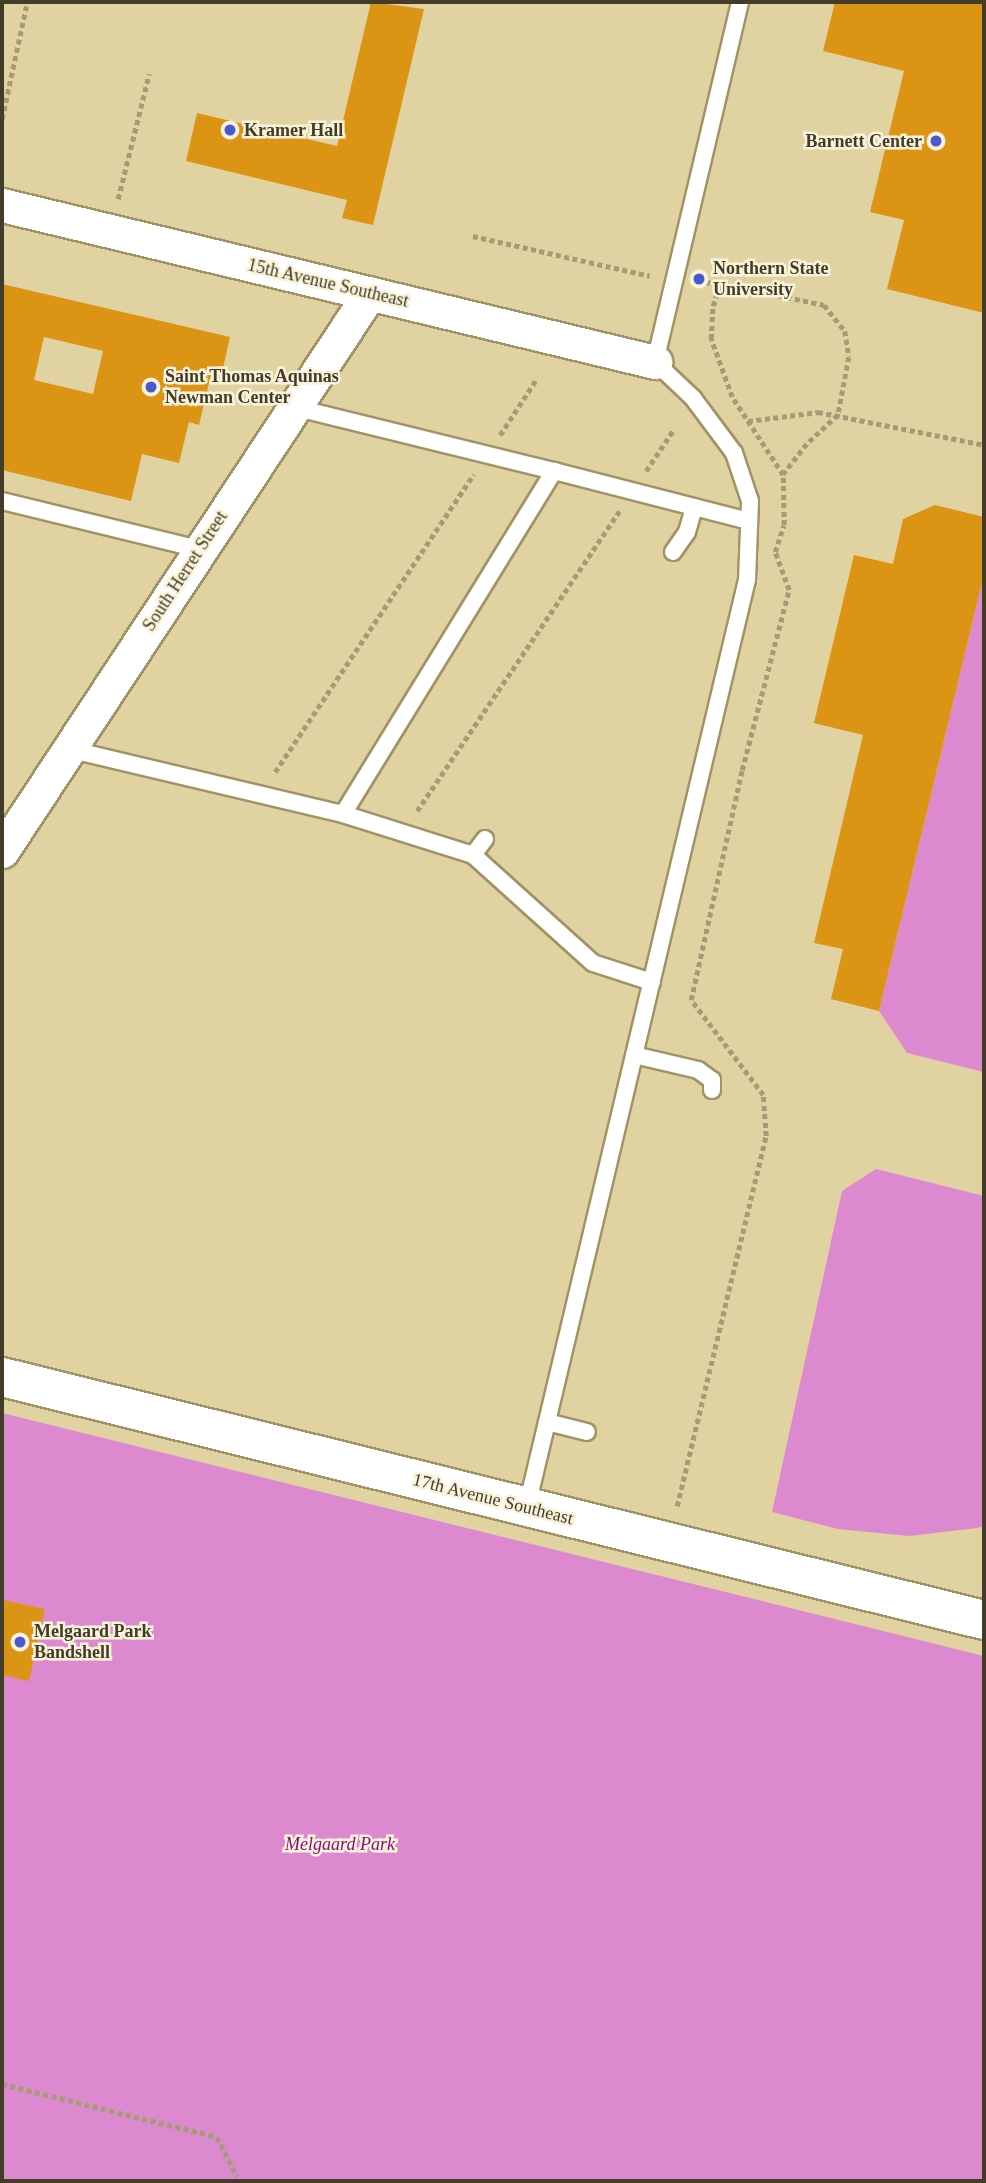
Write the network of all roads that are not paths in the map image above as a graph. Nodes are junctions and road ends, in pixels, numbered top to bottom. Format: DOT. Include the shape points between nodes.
graph roads {
  1 [pos="740,2"];
  2 [pos="2,205"];
  3 [pos="370,293"];
  4 [pos="655,362"];
  5 [pos="295,407"];
  6 [pos="554,471"];
  7 [pos="2,501"];
  8 [pos="694,507"];
  9 [pos="749,521"];
  10 [pos="199,549"];
  11 [pos="673,552"];
  12 [pos="68,749"];
  13 [pos="343,814"];
  14 [pos="485,839"];
  15 [pos="2,851"];
  16 [pos="473,855"];
  17 [pos="652,982"];
  18 [pos="634,1055"];
  19 [pos="712,1090"];
  20 [pos="2,1377"];
  21 [pos="547,1422"];
  22 [pos="587,1432"];
  23 [pos="527,1507"];
  24 [pos="984,1620"];
  1 -- 4 [label="lane"];
  2 -- 3 [label="street, 15th Avenue Southeast"];
  3 -- 4 [label="street, 15th Avenue Southeast"];
  3 -- 5 [label="street, South Herret Street"];
  4 -- 9 [label="lane" via="693,398 734,453 750,501"];
  5 -- 6 [label="lane"];
  5 -- 10 [label="street, South Herret Street"];
  6 -- 8 [label="lane"];
  6 -- 13 [label="lane"];
  7 -- 10 [label="lane"];
  8 -- 9 [label="lane"];
  8 -- 11 [label="lane" via="687,532"];
  9 -- 17 [label="lane" via="747,580"];
  10 -- 12 [label="street, South Herret Street"];
  12 -- 13 [label="lane"];
  12 -- 15 [label="street, South Herret Street"];
  13 -- 16 [label="lane"];
  14 -- 16 [label="lane"];
  16 -- 17 [label="lane" via="593,963"];
  17 -- 18 [label="lane"];
  18 -- 19 [label="lane" via="698,1070 712,1080"];
  18 -- 21 [label="lane"];
  20 -- 23 [label="street, 17th Avenue Southeast"];
  21 -- 22 [label="lane"];
  21 -- 23 [label="lane"];
  23 -- 24 [label="street, 17th Avenue Southeast"];
}
